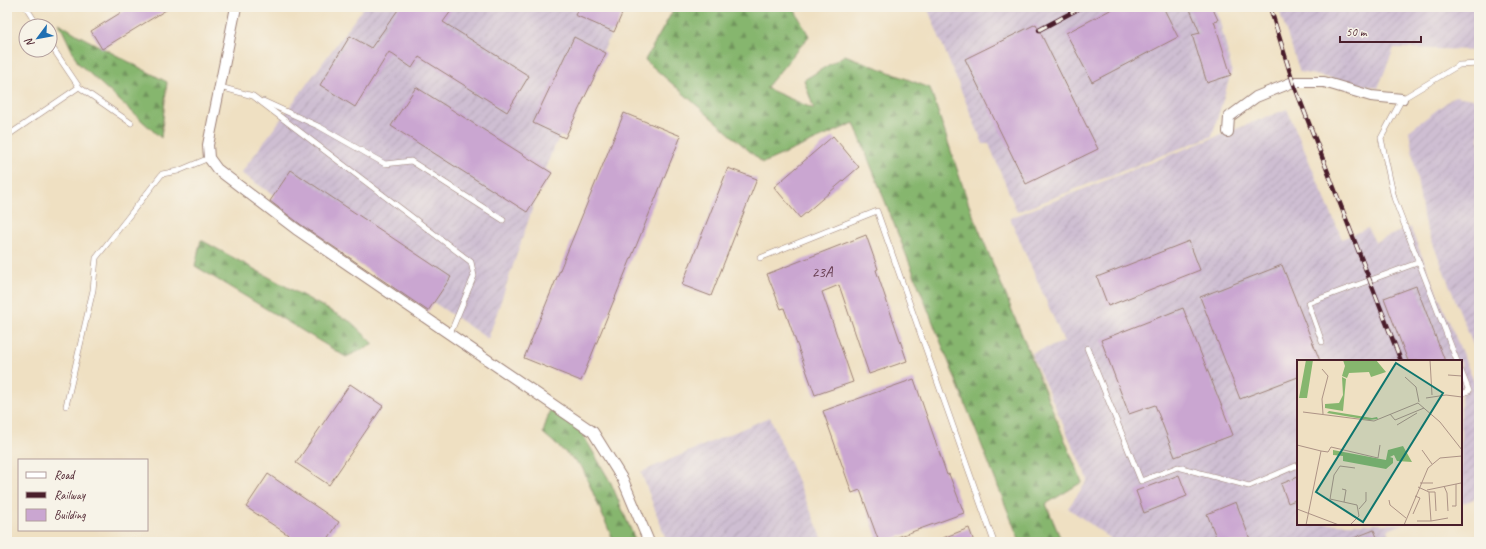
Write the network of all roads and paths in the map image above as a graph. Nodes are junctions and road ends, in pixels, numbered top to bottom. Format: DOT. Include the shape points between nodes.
graph roads {
  1 [pos="26,7"];
  2 [pos="236,7"];
  3 [pos="33,18"];
  4 [pos="58,56"];
  5 [pos="1479,64"];
  6 [pos="79,87"];
  7 [pos="220,88"];
  8 [pos="253,96"];
  9 [pos="1402,99"];
  10 [pos="131,123"];
  11 [pos="1228,132"];
  12 [pos="7,136"];
  13 [pos="209,158"];
  14 [pos="503,220"];
  15 [pos="760,258"];
  16 [pos="1418,263"];
  17 [pos="450,334"];
  18 [pos="1322,342"];
  19 [pos="1087,348"];
  20 [pos="1457,360"];
  21 [pos="1462,374"];
  22 [pos="1462,394"];
  23 [pos="66,406"];
  24 [pos="1297,465"];
  25 [pos="649,542"];
  26 [pos="994,542"];
  1 -- 3 [label="lane"];
  2 -- 7 [label="street"];
  4 -- 6 [label="lane"];
  5 -- 9 [label="lane" via="1459,65"];
  6 -- 10 [label="lane"];
  6 -- 12 [label="lane"];
  7 -- 8 [label="lane"];
  7 -- 13 [label="street" via="208,145"];
  8 -- 14 [label="lane" via="320,127 385,164 411,161"];
  8 -- 17 [label="lane" via="471,262 474,276"];
  9 -- 11 [label="street" via="1371,96 1324,82 1293,82 1256,97 1229,117"];
  9 -- 16 [label="lane" via="1381,138 1394,198"];
  13 -- 17 [label="street" via="218,169 296,229"];
  13 -- 23 [label="lane" via="178,171 162,174 96,258 93,290"];
  15 -- 26 [label="lane" via="877,211"];
  16 -- 18 [label="lane" via="1308,303"];
  16 -- 20 [label="lane"];
  17 -- 25 [label="street" via="593,432 623,480"];
  19 -- 24 [label="lane" via="1141,481 1178,467 1249,486"];
  21 -- 22 [label="lane" via="1469,391"];
}
